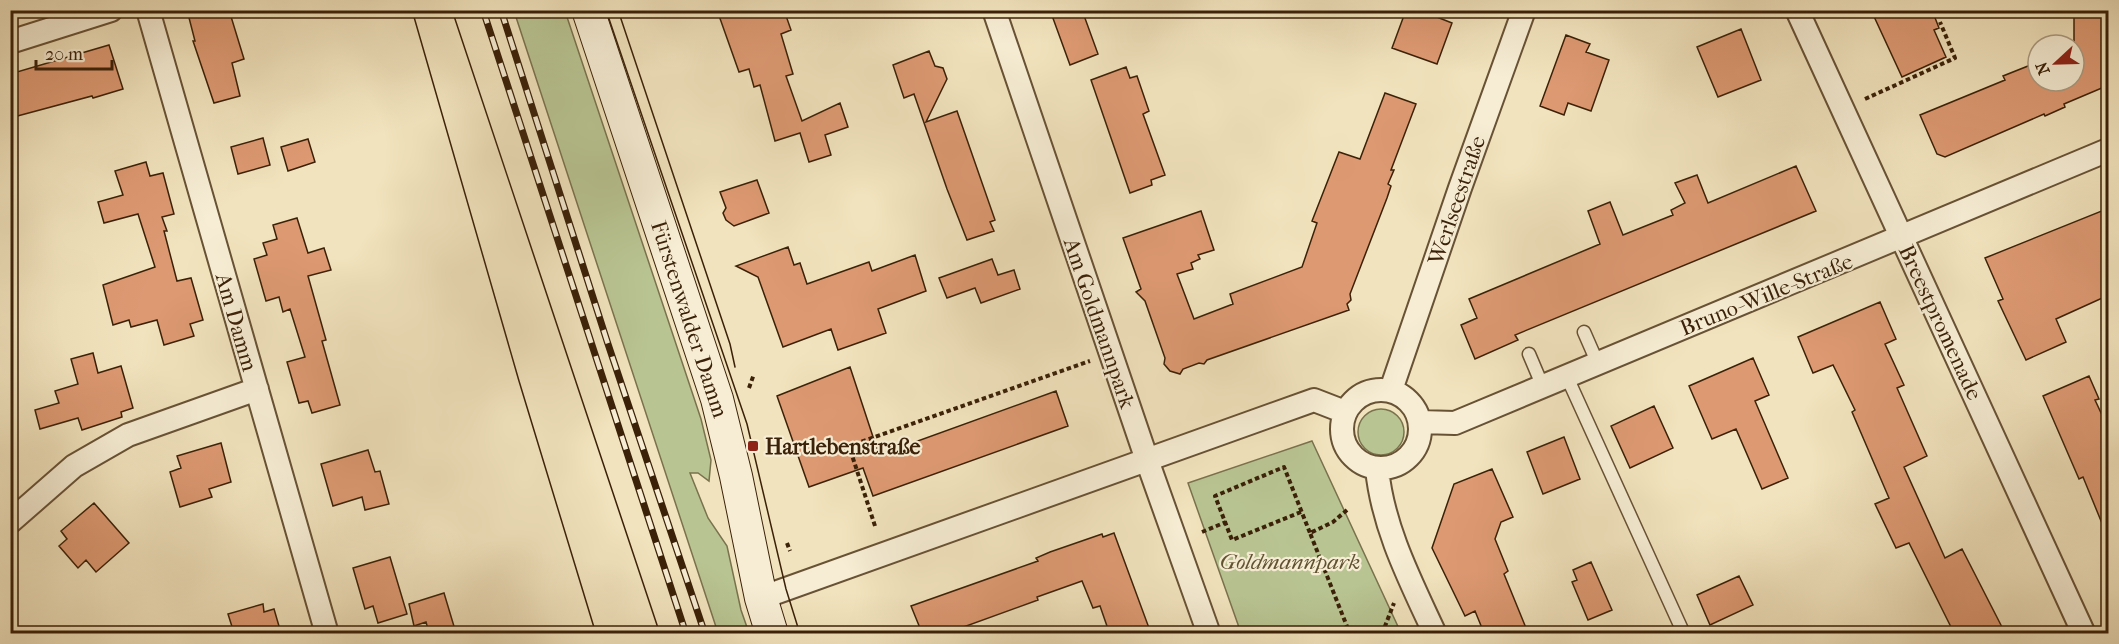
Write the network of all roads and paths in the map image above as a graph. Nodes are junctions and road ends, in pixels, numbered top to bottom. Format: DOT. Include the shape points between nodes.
graph roads {
  1 [pos="111,10"];
  2 [pos="148,10"];
  3 [pos="588,10"];
  4 [pos="994,10"];
  5 [pos="1524,10"];
  6 [pos="1797,10"];
  7 [pos="1940,22"];
  8 [pos="10,42"];
  9 [pos="1842,109"];
  10 [pos="2109,150"];
  11 [pos="1902,238"];
  12 [pos="1584,332"];
  13 [pos="1110,354"];
  14 [pos="1529,354"];
  15 [pos="1598,364"];
  16 [pos="754,374"];
  17 [pos="1567,377"];
  18 [pos="1543,387"];
  19 [pos="749,388"];
  20 [pos="256,389"];
  21 [pos="1391,390"];
  22 [pos="1345,412"];
  23 [pos="1420,422"];
  24 [pos="849,446"];
  25 [pos="833,450"];
  26 [pos="1147,460"];
  27 [pos="1377,469"];
  28 [pos="1347,510"];
  29 [pos="1301,512"];
  30 [pos="10,522"];
  31 [pos="1226,522"];
  32 [pos="875,526"];
  33 [pos="1202,531"];
  34 [pos="1310,533"];
  35 [pos="787,543"];
  36 [pos="790,552"];
  37 [pos="1396,597"];
  38 [pos="761,598"];
  39 [pos="327,633"];
  40 [pos="771,633"];
  41 [pos="1209,633"];
  42 [pos="1350,633"];
  43 [pos="1382,633"];
  44 [pos="1435,633"];
  45 [pos="1684,633"];
  46 [pos="2084,633"];
  1 -- 8 [label="street"];
  2 -- 20 [label="street, Am Damm"];
  3 -- 38 [label="main road, Fürstenwalder Damm" via="717,399"];
  4 -- 13 [label="street, Am Goldmannpark"];
  5 -- 21 [label="street, Werlseestraße"];
  6 -- 9 [label="street, Breestpromenade"];
  7 -- 9 [label="path" via="1955,58"];
  9 -- 11 [label="street, Breestpromenade"];
  10 -- 11 [label="street, Bruno-Wille-Straße"];
  11 -- 15 [label="street, Bruno-Wille-Straße"];
  11 -- 46 [label="street, Breestpromenade"];
  12 -- 15 [label="lane"];
  13 -- 24 [label="path"];
  13 -- 26 [label="street, Am Goldmannpark"];
  14 -- 18 [label="lane"];
  15 -- 17 [label="street, Bruno-Wille-Straße"];
  16 -- 19 [label="path"];
  17 -- 18 [label="street, Bruno-Wille-Straße"];
  17 -- 45 [label="lane"];
  18 -- 23 [label="street, Bruno-Wille-Straße" via="1455,423"];
  20 -- 30 [label="street" via="128,435 74,466"];
  20 -- 39 [label="street, Am Damm"];
  21 -- 22 [label="street" via="1374,390 1357,397"];
  21 -- 23 [label="street" via="1411,403"];
  22 -- 26 [label="street" via="1314,400"];
  22 -- 27 [label="street" via="1341,430 1346,449 1360,462"];
  23 -- 27 [label="street" via="1419,440 1410,455 1395,466"];
  24 -- 25 [label="path"];
  24 -- 32 [label="path"];
  26 -- 38 [label="street"];
  26 -- 41 [label="street, Am Goldmannpark"];
  27 -- 44 [label="street" via="1388,524"];
  28 -- 34 [label="path"];
  29 -- 31 [label="path" via="1232,540"];
  29 -- 31 [label="path" via="1284,466 1215,496"];
  29 -- 34 [label="path"];
  31 -- 33 [label="path"];
  34 -- 42 [label="path"];
  35 -- 36 [label="path"];
  37 -- 43 [label="path"];
  38 -- 40 [label="main road, Fürstenwalder Damm"];
}
